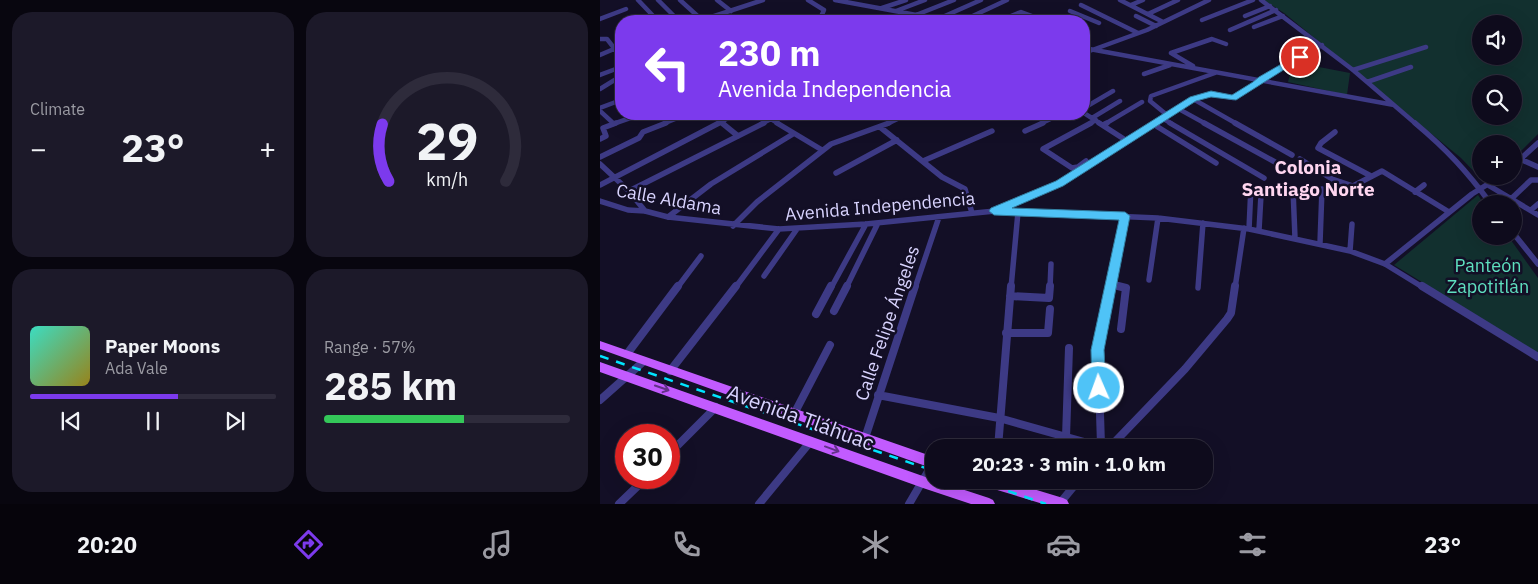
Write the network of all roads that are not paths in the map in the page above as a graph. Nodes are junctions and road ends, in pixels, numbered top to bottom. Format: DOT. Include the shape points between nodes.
graph roads {
  1 [pos="638,0"];
  2 [pos="658,0"];
  3 [pos="680,0"];
  4 [pos="717,0"];
  5 [pos="763,0"];
  6 [pos="808,0"];
  7 [pos="835,0"];
  8 [pos="869,0"];
  9 [pos="906,0"];
  10 [pos="925,0"];
  11 [pos="954,0"];
  12 [pos="981,0"];
  13 [pos="1007,0"];
  14 [pos="1120,0"];
  15 [pos="1143,0"];
  16 [pos="1178,0"];
  17 [pos="1208,0"];
  18 [pos="1253,0"];
  19 [pos="1261,0"];
  20 [pos="1080,2"];
  21 [pos="989,3"];
  22 [pos="858,4"];
  23 [pos="1131,5"];
  24 [pos="994,6"];
  25 [pos="1270,6"];
  26 [pos="881,9"];
  27 [pos="626,10"];
  28 [pos="1070,10"];
  29 [pos="1276,10"];
  30 [pos="731,11"];
  31 [pos="895,11"];
  32 [pos="1094,12"];
  33 [pos="722,14"];
  34 [pos="1148,14"];
  35 [pos="652,15"];
  36 [pos="673,15"];
  37 [pos="694,15"];
  38 [pos="719,15"];
  39 [pos="822,15"];
  40 [pos="914,15"];
  41 [pos="947,15"];
  42 [pos="975,15"];
  43 [pos="1013,15"];
  44 [pos="1030,15"];
  45 [pos="1080,15"];
  46 [pos="1088,15"];
  47 [pos="1136,16"];
  48 [pos="1245,16"];
  49 [pos="1283,16"];
  50 [pos="600,19"];
  51 [pos="1090,20"];
  52 [pos="1202,20"];
  53 [pos="1163,22"];
  54 [pos="1099,24"];
  55 [pos="1156,26"];
  56 [pos="1254,27"];
  57 [pos="1230,30"];
  58 [pos="1138,33"];
  59 [pos="600,39"];
  60 [pos="615,44"];
  61 [pos="1226,44"];
  62 [pos="1322,46"];
  63 [pos="1426,47"];
  64 [pos="615,49"];
  65 [pos="1092,49"];
  66 [pos="600,55"];
  67 [pos="1171,64"];
  68 [pos="1410,67"];
  69 [pos="615,69"];
  70 [pos="1200,69"];
  71 [pos="1353,70"];
  72 [pos="1216,72"];
  73 [pos="1144,74"];
  74 [pos="600,75"];
  75 [pos="615,80"];
  76 [pos="1260,81"];
  77 [pos="1367,82"];
  78 [pos="600,89"];
  79 [pos="1113,91"];
  80 [pos="1193,99"];
  81 [pos="1120,101"];
  82 [pos="1142,102"];
  83 [pos="615,103"];
  84 [pos="1090,104"];
  85 [pos="1394,105"];
  86 [pos="1177,108"];
  87 [pos="600,109"];
  88 [pos="1167,115"];
  89 [pos="1090,117"];
  90 [pos="1162,118"];
  91 [pos="1094,119"];
  92 [pos="621,120"];
  93 [pos="673,120"];
  94 [pos="719,120"];
  95 [pos="725,120"];
  96 [pos="769,120"];
  97 [pos="772,120"];
  98 [pos="895,120"];
  99 [pos="1048,120"];
  100 [pos="721,122"];
  101 [pos="613,123"];
  102 [pos="1152,124"];
  103 [pos="1103,125"];
  104 [pos="880,127"];
  105 [pos="992,131"];
  106 [pos="1025,131"];
  107 [pos="1335,132"];
  108 [pos="793,134"];
  109 [pos="738,136"];
  110 [pos="600,139"];
  111 [pos="897,140"];
  112 [pos="1127,141"];
  113 [pos="1538,143"];
  114 [pos="822,150"];
  115 [pos="1530,151"];
  116 [pos="1292,155"];
  117 [pos="1538,155"];
  118 [pos="600,157"];
  119 [pos="1522,157"];
  120 [pos="1300,159"];
  121 [pos="1522,160"];
  122 [pos="923,161"];
  123 [pos="1086,161"];
  124 [pos="1275,162"];
  125 [pos="1216,163"];
  126 [pos="600,164"];
  127 [pos="1538,168"];
  128 [pos="836,172"];
  129 [pos="1371,176"];
  130 [pos="616,177"];
  131 [pos="1264,178"];
  132 [pos="1538,180"];
  133 [pos="600,185"];
  134 [pos="1424,185"];
  135 [pos="1488,185"];
  136 [pos="1251,186"];
  137 [pos="1480,188"];
  138 [pos="1293,189"];
  139 [pos="1322,189"];
  140 [pos="629,190"];
  141 [pos="1415,192"];
  142 [pos="1261,195"];
  143 [pos="1485,195"];
  144 [pos="1504,195"];
  145 [pos="1515,195"];
  146 [pos="600,201"];
  147 [pos="1538,204"];
  148 [pos="1522,205"];
  149 [pos="1531,210"];
  150 [pos="994,211"];
  151 [pos="645,212"];
  152 [pos="1018,212"];
  153 [pos="1449,212"];
  154 [pos="972,213"];
  155 [pos="1538,214"];
  156 [pos="1125,216"];
  157 [pos="668,217"];
  158 [pos="938,217"];
  159 [pos="1158,218"];
  160 [pos="878,223"];
  161 [pos="1203,223"];
  162 [pos="866,224"];
  163 [pos="1352,224"];
  164 [pos="733,226"];
  165 [pos="1247,228"];
  166 [pos="779,229"];
  167 [pos="797,229"];
  168 [pos="1259,230"];
  169 [pos="1295,238"];
  170 [pos="1320,243"];
  171 [pos="1522,244"];
  172 [pos="1350,251"];
  173 [pos="701,256"];
  174 [pos="1051,264"];
  175 [pos="1385,264"];
  176 [pos="1538,264"];
  177 [pos="764,276"];
  178 [pos="1149,280"];
  179 [pos="1111,284"];
  180 [pos="1198,288"];
  181 [pos="1010,296"];
  182 [pos="1050,309"];
  183 [pos="834,311"];
  184 [pos="816,314"];
  185 [pos="1121,329"];
  186 [pos="1006,333"];
  187 [pos="600,345"];
  188 [pos="830,345"];
  189 [pos="1069,348"];
  190 [pos="627,354"];
  191 [pos="1538,357"];
  192 [pos="644,360"];
  193 [pos="600,366"];
  194 [pos="670,371"];
  195 [pos="628,376"];
  196 [pos="878,395"];
  197 [pos="600,400"];
  198 [pos="716,407"];
  199 [pos="794,414"];
  200 [pos="999,418"];
  201 [pos="1066,437"];
  202 [pos="865,438"];
  203 [pos="998,439"];
  204 [pos="1074,439"];
  205 [pos="1104,439"];
  206 [pos="1112,439"];
  207 [pos="811,441"];
  208 [pos="680,443"];
  209 [pos="925,460"];
  210 [pos="925,478"];
  211 [pos="923,482"];
  212 [pos="635,489"];
  213 [pos="1017,489"];
  214 [pos="1072,489"];
  215 [pos="619,504"];
  216 [pos="759,504"];
  217 [pos="909,504"];
  218 [pos="989,504"];
  219 [pos="1061,504"];
  1 -- 35 [label="street"];
  2 -- 36 [label="street"];
  3 -- 37 [label="street"];
  4 -- 30 [label="street"];
  5 -- 30 [label="street"];
  6 -- 39 [label="street" via="824,10"];
  7 -- 22 [label="street"];
  8 -- 22 [label="street"];
  9 -- 26 [label="street"];
  10 -- 31 [label="street"];
  11 -- 40 [label="street"];
  12 -- 41 [label="street"];
  13 -- 24 [label="street"];
  14 -- 23 [label="street"];
  15 -- 23 [label="street"];
  16 -- 34 [label="street"];
  17 -- 53 [label="street"];
  18 -- 52 [label="street"];
  19 -- 25 [label="street"];
  20 -- 32 [label="street"];
  21 -- 24 [label="street"];
  22 -- 26 [label="street"];
  23 -- 34 [label="street"];
  24 -- 42 [label="street"];
  25 -- 29 [label="street"];
  25 -- 48 [label="street"];
  26 -- 31 [label="street"];
  27 -- 50 [label="street"];
  28 -- 45 [label="street"];
  29 -- 49 [label="street"];
  29 -- 57 [label="street"];
  30 -- 33 [label="street"];
  31 -- 40 [label="street"];
  32 -- 46 [label="street"];
  32 -- 58 [label="street"];
  33 -- 38 [label="street"];
  34 -- 53 [label="street"];
  43 -- 44 [label="street" via="1023,12"];
  47 -- 55 [label="street"];
  49 -- 56 [label="street"];
  49 -- 62 [label="street"];
  51 -- 54 [label="street"];
  53 -- 55 [label="street"];
  55 -- 58 [label="street"];
  58 -- 65 [label="street"];
  59 -- 60 [label="street"];
  61 -- 70 [label="street" via="1212,39 1171,53"];
  62 -- 71 [label="street"];
  62 -- 76 [label="street"];
  63 -- 71 [label="street"];
  64 -- 66 [label="street"];
  65 -- 67 [label="street"];
  67 -- 70 [label="street"];
  67 -- 73 [label="street"];
  68 -- 77 [label="street"];
  69 -- 74 [label="street"];
  70 -- 72 [label="street"];
  71 -- 77 [label="street"];
  72 -- 76 [label="street"];
  72 -- 88 [label="street" via="1151,96 1150,102"];
  75 -- 78 [label="street"];
  76 -- 80 [label="street" via="1233,98 1211,94"];
  76 -- 85 [label="street"];
  77 -- 85 [label="street"];
  79 -- 84 [label="street"];
  80 -- 86 [label="street"];
  80 -- 116 [label="street"];
  81 -- 91 [label="street"];
  82 -- 103 [label="street"];
  83 -- 87 [label="street"];
  85 -- 137 [label="street" via="1457,159"];
  86 -- 88 [label="street"];
  86 -- 124 [label="street"];
  87 -- 101 [label="street"];
  88 -- 90 [label="street"];
  89 -- 91 [label="street"];
  90 -- 102 [label="street"];
  90 -- 131 [label="street"];
  91 -- 103 [label="street"];
  91 -- 123 [label="street" via="1043,149 1072,168"];
  92 -- 101 [label="street"];
  93 -- 118 [label="street" via="643,132 639,138"];
  94 -- 100 [label="street"];
  95 -- 100 [label="street"];
  96 -- 109 [label="street"];
  97 -- 108 [label="street"];
  98 -- 104 [label="street"];
  99 -- 106 [label="street"];
  100 -- 109 [label="street"];
  100 -- 130 [label="street"];
  101 -- 110 [label="street" via="603,128 606,136"];
  102 -- 112 [label="street"];
  102 -- 125 [label="street"];
  103 -- 112 [label="street"];
  104 -- 111 [label="street"];
  104 -- 114 [label="street"];
  105 -- 122 [label="street"];
  107 -- 129 [label="street" via="1318,148"];
  108 -- 114 [label="street"];
  108 -- 157 [label="street" via="711,184"];
  109 -- 140 [label="street"];
  111 -- 122 [label="street"];
  111 -- 128 [label="street"];
  112 -- 150 [label="street" via="1060,183"];
  113 -- 115 [label="street"];
  114 -- 164 [label="street" via="757,202"];
  115 -- 117 [label="street"];
  115 -- 119 [label="street"];
  120 -- 129 [label="street" via="1348,186"];
  121 -- 127 [label="street"];
  122 -- 154 [label="street" via="942,177 965,189"];
  126 -- 130 [label="street"];
  129 -- 141 [label="street" via="1382,171"];
  130 -- 133 [label="street"];
  130 -- 140 [label="street"];
  132 -- 145 [label="street" via="1531,180"];
  134 -- 141 [label="street"];
  135 -- 137 [label="street"];
  135 -- 144 [label="street"];
  136 -- 165 [label="street"];
  137 -- 143 [label="street"];
  137 -- 153 [label="street"];
  138 -- 169 [label="street"];
  139 -- 170 [label="street"];
  140 -- 151 [label="street"];
  141 -- 153 [label="street"];
  142 -- 168 [label="street"];
  146 -- 151 [label="street, Calle Aldama"];
  147 -- 149 [label="street"];
  148 -- 149 [label="street"];
  149 -- 155 [label="street"];
  150 -- 152 [label="street, Avenida Independencia"];
  150 -- 154 [label="street, Avenida Independencia"];
  151 -- 157 [label="street, Calle Aldama"];
  152 -- 156 [label="street, Avenida Independencia"];
  152 -- 181 [label="street"];
  153 -- 175 [label="street"];
  154 -- 158 [label="street, Avenida Independencia"];
  156 -- 159 [label="street, Avenida Independencia"];
  156 -- 179 [label="street"];
  157 -- 164 [label="street, Calle Aldama"];
  158 -- 160 [label="street, Avenida Independencia"];
  158 -- 196 [label="street, Calle Felipe Ángeles"];
  159 -- 161 [label="street, Avenida Independencia"];
  159 -- 178 [label="street"];
  160 -- 162 [label="street, Avenida Independencia"];
  160 -- 183 [label="street"];
  161 -- 165 [label="street, Avenida Independencia"];
  161 -- 180 [label="street"];
  162 -- 167 [label="street, Avenida Independencia"];
  162 -- 184 [label="street"];
  163 -- 172 [label="street"];
  164 -- 166 [label="street, Avenida Independencia"];
  165 -- 168 [label="street, Avenida Independencia"];
  165 -- 206 [label="street" via="1227,319 1185,369"];
  166 -- 167 [label="street, Avenida Independencia"];
  166 -- 194 [label="street"];
  167 -- 177 [label="street"];
  168 -- 169 [label="street, Avenida Independencia"];
  169 -- 170 [label="street, Avenida Independencia"];
  170 -- 172 [label="street, Avenida Independencia"];
  171 -- 176 [label="street"];
  172 -- 175 [label="street, Avenida Independencia"];
  173 -- 190 [label="street"];
  174 -- 181 [label="street" via="1048,298"];
  175 -- 191 [label="street, Avenida Independencia"];
  179 -- 185 [label="street" via="1126,288"];
  179 -- 205 [label="street" via="1098,350"];
  181 -- 186 [label="street"];
  182 -- 186 [label="street" via="1048,333"];
  186 -- 200 [label="street"];
  187 -- 190 [label="main road, Avenida Tláhuac"];
  188 -- 199 [label="street"];
  189 -- 201 [label="street"];
  190 -- 192 [label="main road, Avenida Tláhuac"];
  192 -- 194 [label="main road, Avenida Tláhuac"];
  192 -- 195 [label="street"];
  193 -- 195 [label="main road, Avenida Tláhuac"];
  194 -- 199 [label="main road, Avenida Tláhuac"];
  195 -- 197 [label="street"];
  195 -- 198 [label="main road, Avenida Tláhuac, one-way"];
  196 -- 200 [label="street"];
  196 -- 202 [label="street, Calle Felipe Ángeles"];
  198 -- 207 [label="main road, Avenida Tláhuac"];
  198 -- 208 [label="street"];
  199 -- 202 [label="main road, Avenida Tláhuac"];
  200 -- 201 [label="street"];
  200 -- 203 [label="street"];
  201 -- 204 [label="street"];
  202 -- 209 [label="main road, Avenida Tláhuac"];
  207 -- 211 [label="main road, Avenida Tláhuac, one-way"];
  207 -- 216 [label="street"];
  210 -- 211 [label="street"];
  211 -- 217 [label="street"];
  211 -- 218 [label="main road, Avenida Tláhuac"];
  212 -- 215 [label="street"];
  213 -- 219 [label="main road"];
  214 -- 219 [label="street"];
}
